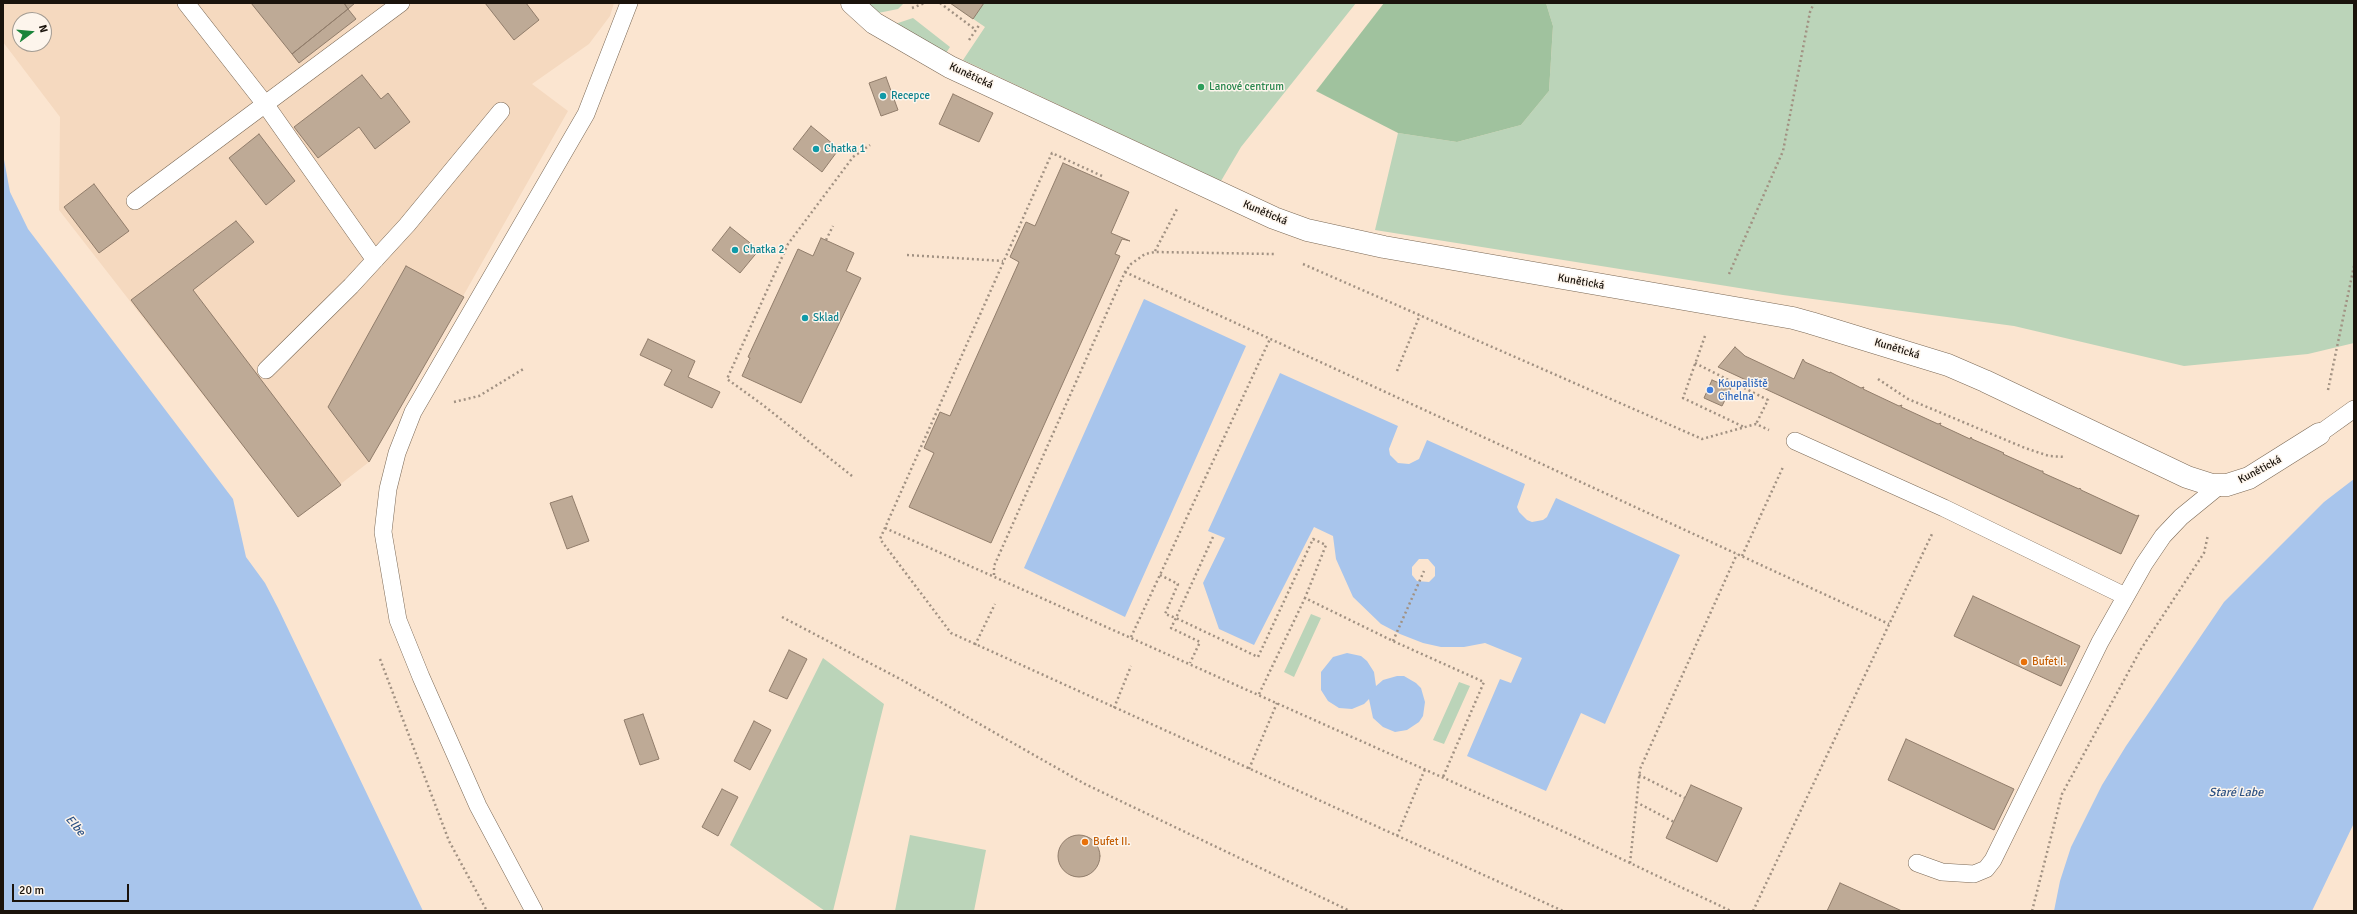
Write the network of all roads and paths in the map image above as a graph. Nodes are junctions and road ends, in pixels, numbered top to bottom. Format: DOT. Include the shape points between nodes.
graph roads {
  1 [pos="186,3"];
  2 [pos="400,3"];
  3 [pos="629,3"];
  4 [pos="852,3"];
  5 [pos="940,3"];
  6 [pos="1814,3"];
  7 [pos="976,30"];
  8 [pos="265,104"];
  9 [pos="501,111"];
  10 [pos="870,145"];
  11 [pos="1107,178"];
  12 [pos="135,201"];
  13 [pos="1170,206"];
  14 [pos="1177,209"];
  15 [pos="1184,212"];
  16 [pos="833,226"];
  17 [pos="826,240"];
  18 [pos="1267,248"];
  19 [pos="1155,252"];
  20 [pos="907,255"];
  21 [pos="375,260"];
  22 [pos="1003,261"];
  23 [pos="1302,263"];
  24 [pos="2354,266"];
  25 [pos="1125,272"];
  26 [pos="1715,306"];
  27 [pos="1420,315"];
  28 [pos="1270,339"];
  29 [pos="1696,364"];
  30 [pos="525,368"];
  31 [pos="266,370"];
  32 [pos="1397,371"];
  33 [pos="1874,376"];
  34 [pos="2354,409"];
  35 [pos="413,412"];
  36 [pos="1756,424"];
  37 [pos="1745,427"];
  38 [pos="2319,434"];
  39 [pos="1796,441"];
  40 [pos="2073,457"];
  41 [pos="852,476"];
  42 [pos="2219,486"];
  43 [pos="1944,508"];
  44 [pos="885,528"];
  45 [pos="1213,538"];
  46 [pos="1737,554"];
  47 [pos="1742,556"];
  48 [pos="1424,571"];
  49 [pos="994,575"];
  50 [pos="1160,575"];
  51 [pos="2125,596"];
  52 [pos="1306,598"];
  53 [pos="995,604"];
  54 [pos="782,617"];
  55 [pos="1176,618"];
  56 [pos="1889,624"];
  57 [pos="1131,637"];
  58 [pos="1393,641"];
  59 [pos="975,645"];
  60 [pos="1190,663"];
  61 [pos="1131,666"];
  62 [pos="1259,694"];
  63 [pos="1278,703"];
  64 [pos="1114,708"];
  65 [pos="1249,769"];
  66 [pos="1425,769"];
  67 [pos="1639,775"];
  68 [pos="1443,777"];
  69 [pos="1685,798"];
  70 [pos="1636,802"];
  71 [pos="1674,822"];
  72 [pos="1397,836"];
  73 [pos="1630,863"];
  74 [pos="1917,863"];
  75 [pos="534,911"];
  76 [pos="1350,911"];
  77 [pos="1563,911"];
  78 [pos="1731,911"];
  79 [pos="1753,911"];
  80 [pos="2032,911"];
  1 -- 8 [label="lane"];
  2 -- 8 [label="lane"];
  3 -- 35 [label="lane" via="586,114"];
  4 -- 26 [label="street, Kunětická" via="874,23 950,67 1274,218 1307,230 1384,247"];
  5 -- 7 [label="path"];
  6 -- 26 [label="path" via="1810,12 1783,151"];
  8 -- 12 [label="lane"];
  8 -- 21 [label="lane"];
  9 -- 21 [label="lane" via="408,225"];
  10 -- 41 [label="path" via="853,157 788,244 727,380 763,405"];
  11 -- 22 [label="path" via="1052,153"];
  13 -- 14 [label="path"];
  14 -- 15 [label="path"];
  14 -- 19 [label="path"];
  16 -- 17 [label="path"];
  18 -- 19 [label="path" via="1281,254"];
  19 -- 25 [label="path" via="1139,258"];
  20 -- 22 [label="path"];
  21 -- 31 [label="lane"];
  22 -- 44 [label="path"];
  23 -- 27 [label="path"];
  24 -- 38 [label="path"];
  25 -- 28 [label="path"];
  25 -- 49 [label="path" via="994,566"];
  26 -- 29 [label="path"];
  26 -- 42 [label="street, Kunětická" via="1793,318 1948,365 2186,477"];
  27 -- 32 [label="path"];
  27 -- 37 [label="path" via="1702,440"];
  28 -- 46 [label="path"];
  28 -- 50 [label="path"];
  29 -- 36 [label="path" via="1768,400"];
  29 -- 37 [label="path" via="1683,398"];
  30 -- 35 [label="path" via="479,396"];
  33 -- 40 [label="path" via="1908,399 2025,448 2049,456"];
  34 -- 38 [label="lane"];
  35 -- 75 [label="lane" via="396,453 388,489 383,532 398,620 478,806"];
  36 -- 37 [label="path"];
  36 -- 39 [label="path"];
  38 -- 42 [label="street, Kunětická" via="2249,478"];
  39 -- 43 [label="lane"];
  39 -- 47 [label="path"];
  42 -- 51 [label="lane" via="2180,518 2164,536"];
  42 -- 80 [label="path" via="2204,552 2141,648 2062,794"];
  43 -- 51 [label="lane"];
  43 -- 56 [label="path"];
  44 -- 49 [label="path"];
  44 -- 59 [label="path" via="880,539 950,633"];
  45 -- 55 [label="path"];
  46 -- 47 [label="path"];
  46 -- 67 [label="path"];
  47 -- 56 [label="path"];
  48 -- 58 [label="path"];
  49 -- 57 [label="path"];
  50 -- 55 [label="path" via="1178,584 1165,614"];
  50 -- 57 [label="path"];
  51 -- 74 [label="lane" via="1994,860 1986,869 1974,874 1942,872"];
  52 -- 55 [label="path" via="1326,545 1313,539 1258,657"];
  52 -- 58 [label="path"];
  52 -- 62 [label="path"];
  53 -- 59 [label="path"];
  54 -- 76 [label="path" via="902,680 1085,784"];
  55 -- 60 [label="path" via="1171,628 1200,642"];
  56 -- 79 [label="path"];
  57 -- 60 [label="path"];
  58 -- 68 [label="path" via="1484,682"];
  59 -- 64 [label="path"];
  60 -- 62 [label="path"];
  61 -- 64 [label="path"];
  62 -- 63 [label="path"];
  63 -- 65 [label="path"];
  63 -- 66 [label="path"];
  64 -- 65 [label="path"];
  65 -- 72 [label="path"];
  66 -- 68 [label="path"];
  66 -- 72 [label="path"];
  67 -- 69 [label="path"];
  67 -- 70 [label="path"];
  68 -- 73 [label="path"];
  70 -- 71 [label="path"];
  70 -- 73 [label="path"];
  72 -- 77 [label="path"];
  73 -- 78 [label="path"];
}
